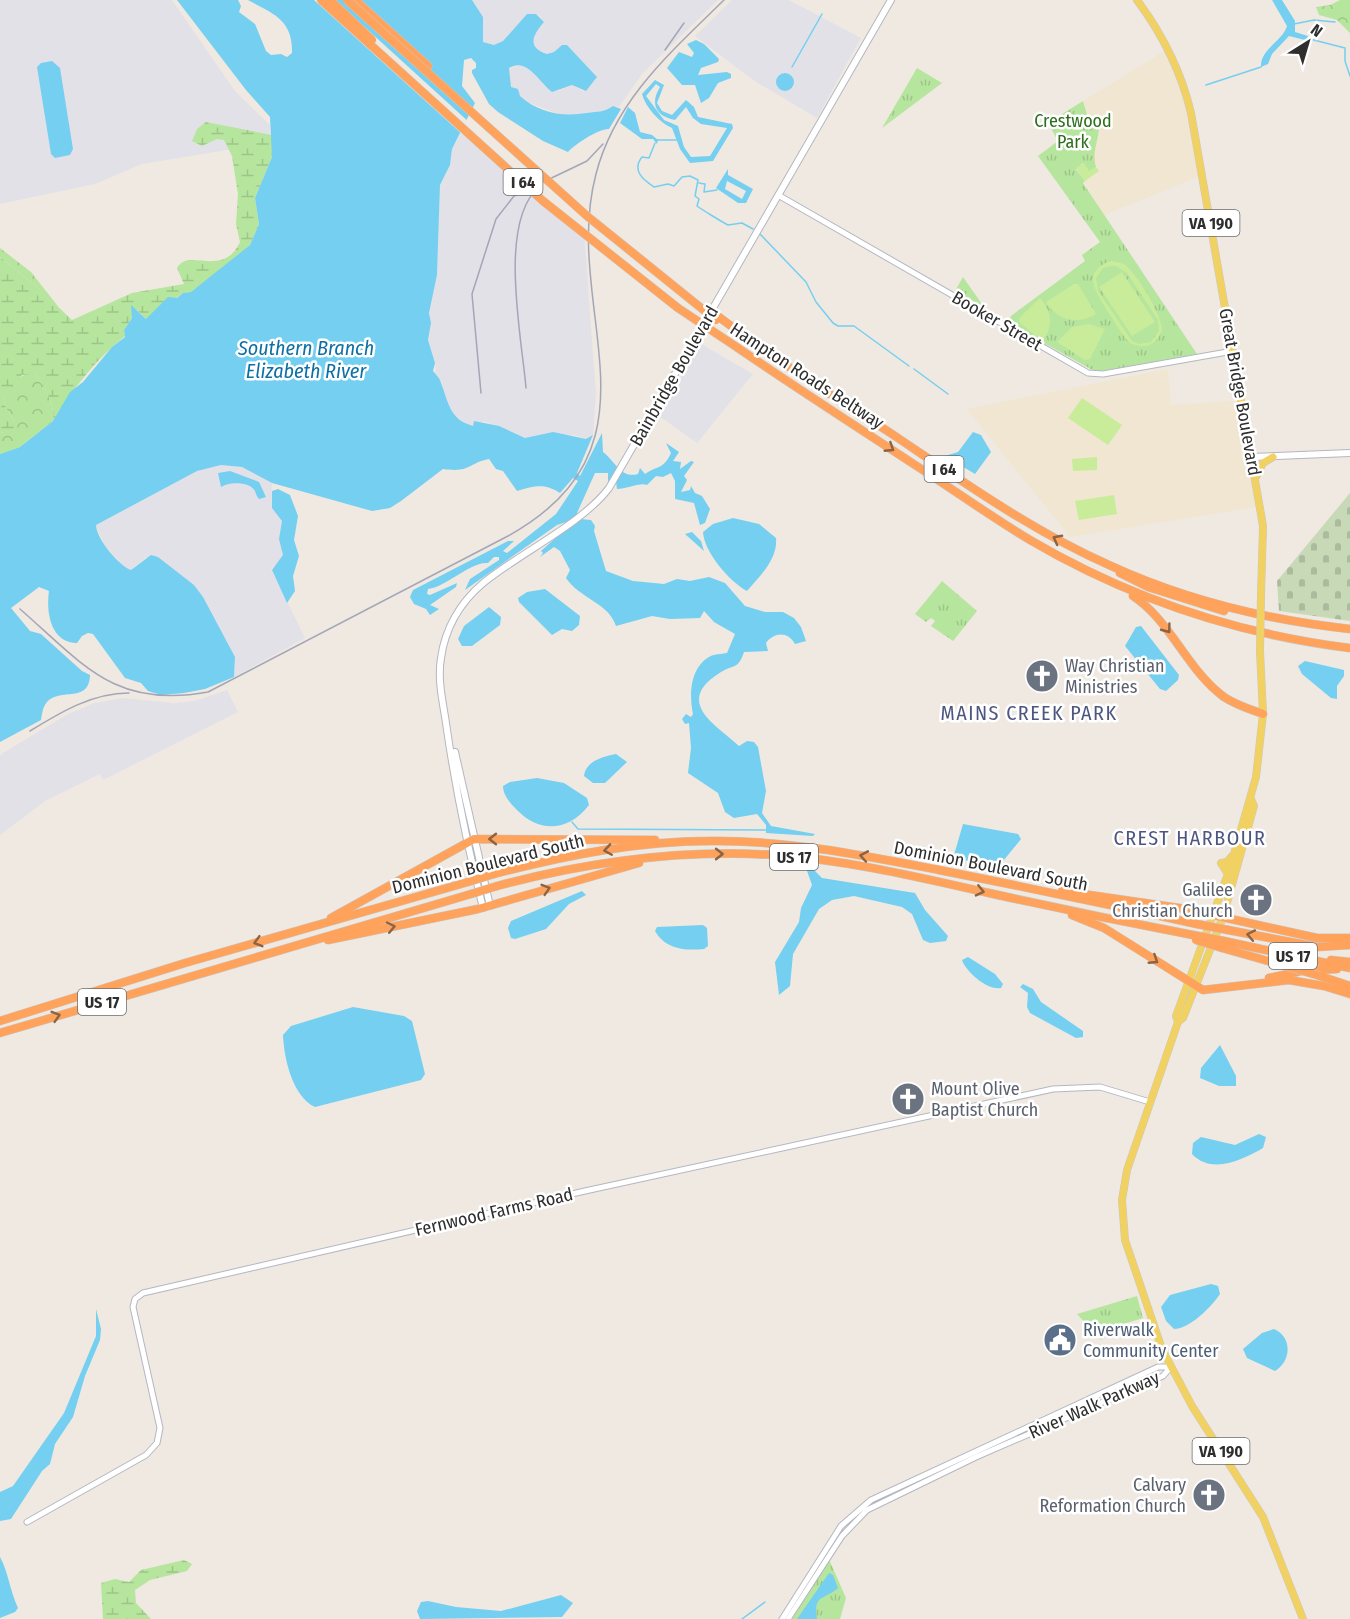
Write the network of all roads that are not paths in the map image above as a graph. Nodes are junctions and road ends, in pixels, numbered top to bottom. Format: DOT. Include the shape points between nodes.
graph roads {
  1 [pos="321,0"];
  2 [pos="330,0"];
  3 [pos="347,0"];
  4 [pos="355,0"];
  5 [pos="891,0"];
  6 [pos="1137,0"];
  7 [pos="778,195"];
  8 [pos="717,319"];
  9 [pos="738,348"];
  10 [pos="1233,351"];
  11 [pos="1350,453"];
  12 [pos="1251,457"];
  13 [pos="1273,457"];
  14 [pos="1255,479"];
  15 [pos="1068,561"];
  16 [pos="1109,565"];
  17 [pos="1350,627"];
  18 [pos="1350,634"];
  19 [pos="1350,646"];
  20 [pos="1263,714"];
  21 [pos="1251,799"];
  22 [pos="1250,822"];
  23 [pos="1241,827"];
  24 [pos="1239,838"];
  25 [pos="470,841"];
  26 [pos="687,841"];
  27 [pos="661,857"];
  28 [pos="1239,866"];
  29 [pos="1228,874"];
  30 [pos="1004,883"];
  31 [pos="1035,903"];
  32 [pos="487,907"];
  33 [pos="1213,915"];
  34 [pos="1223,917"];
  35 [pos="315,925"];
  36 [pos="1347,937"];
  37 [pos="1235,943"];
  38 [pos="1223,944"];
  39 [pos="1350,945"];
  40 [pos="272,952"];
  41 [pos="1350,962"];
  42 [pos="1350,969"];
  43 [pos="1191,984"];
  44 [pos="1239,986"];
  45 [pos="1350,986"];
  46 [pos="1350,994"];
  47 [pos="0,1021"];
  48 [pos="0,1033"];
  49 [pos="1150,1102"];
  50 [pos="1171,1367"];
  51 [pos="27,1522"];
  52 [pos="782,1619"];
  53 [pos="788,1619"];
  54 [pos="1303,1619"];
  1 -- 9 [label="highway, Hampton Roads Beltway / I 64, bridge" via="552,207 670,301"];
  2 -- 9 [label="highway, bridge" via="545,196"];
  3 -- 8 [label="highway, bridge" via="587,216"];
  4 -- 8 [label="highway, Hampton Roads Beltway / I 64, bridge" via="602,224"];
  5 -- 7 [label="main road, Bainbridge Boulevard"];
  6 -- 10 [label="main road, Great Bridge Boulevard / VA 190" via="1168,46 1187,96"];
  7 -- 10 [label="street, Booker Street" via="1088,373 1103,374"];
  7 -- 25 [label="main road, Bainbridge Boulevard" via="609,488 579,516 482,585 460,609 448,632 440,679"];
  16 -- 8 [label="highway, Hampton Roads Beltway / I 64, one-way" via="1017,516"];
  9 -- 15 [label="highway, Hampton Roads Beltway / I 64, one-way" via="1002,522"];
  10 -- 12 [label="main road, Great Bridge Boulevard / VA 190"];
  11 -- 13 [label="main road"];
  12 -- 13 [label="main road"];
  12 -- 14 [label="main road, Great Bridge Boulevard / VA 190"];
  13 -- 14 [label="main road" via="1263,463"];
  14 -- 20 [label="main road, Great Bridge Boulevard / VA 190, bridge" via="1264,538 1260,651"];
  15 -- 19 [label="highway, Hampton Roads Beltway / I 64" via="1216,616"];
  15 -- 20 [label="highway, one-way" via="1144,603 1215,689 1237,705"];
  16 -- 17 [label="highway, Hampton Roads Beltway / I 64" via="1188,595 1292,620"];
  16 -- 18 [label="highway" via="1127,579 1207,606"];
  20 -- 21 [label="main road, Great Bridge Boulevard"];
  21 -- 22 [label="main road, Great Bridge Boulevard / VA 190" via="1254,806"];
  21 -- 23 [label="main road, Great Bridge Boulevard"];
  22 -- 23 [label="main road"];
  22 -- 28 [label="main road, Great Bridge Boulevard / VA 190"];
  23 -- 24 [label="main road, Great Bridge Boulevard"];
  24 -- 28 [label="main road" via="1235,860"];
  24 -- 29 [label="main road, Great Bridge Boulevard" via="1230,860 1221,863"];
  26 -- 25 [label="highway, one-way"];
  25 -- 32 [label="main road, Bainbridge Boulevard"];
  25 -- 35 [label="highway"];
  30 -- 26 [label="highway, Dominion Boulevard South / US 17, one-way" via="806,847"];
  26 -- 35 [label="highway, Dominion Boulevard South / US 17, one-way, bridge" via="579,854"];
  27 -- 31 [label="highway, Dominion Boulevard South / US 17, one-way" via="740,854 819,860"];
  32 -- 27 [label="highway, one-way"];
  27 -- 40 [label="highway, Dominion Boulevard South / US 17, bridge" via="568,869 497,886"];
  28 -- 29 [label="main road"];
  28 -- 34 [label="main road, Great Bridge Boulevard / VA 190"];
  29 -- 33 [label="main road, Great Bridge Boulevard"];
  30 -- 33 [label="highway" via="1122,897"];
  39 -- 30 [label="highway, Dominion Boulevard South, one-way, bridge" via="1317,947"];
  31 -- 38 [label="highway, Dominion Boulevard South / US 17, bridge"];
  31 -- 43 [label="highway, one-way" via="1104,928"];
  40 -- 32 [label="highway, one-way"];
  33 -- 34 [label="highway"];
  33 -- 43 [label="main road, Great Bridge Boulevard / VA 190"];
  34 -- 36 [label="highway" via="1317,938"];
  34 -- 43 [label="main road, Great Bridge Boulevard / VA 190"];
  35 -- 47 [label="highway, Dominion Boulevard South / US 17, one-way"];
  37 -- 38 [label="highway, US 17"];
  37 -- 41 [label="highway"];
  37 -- 42 [label="highway, US 17"];
  38 -- 45 [label="highway, bridge"];
  48 -- 40 [label="highway, Dominion Boulevard South / US 17, one-way"];
  42 -- 44 [label="highway" via="1291,972"];
  43 -- 44 [label="highway" via="1217,991"];
  43 -- 49 [label="main road, Great Bridge Boulevard / VA 190" via="1176,1016 1178,1022"];
  44 -- 46 [label="highway" via="1289,980"];
  49 -- 50 [label="main road, Great Bridge Boulevard / VA 190" via="1127,1170 1122,1213 1131,1259"];
  49 -- 51 [label="street, Fernwood Farms Road" via="1100,1087 1053,1089 143,1293 135,1299 133,1307 160,1428 157,1443 140,1459"];
  50 -- 52 [label="street, River Walk Parkway" via="1158,1367 871,1500 834,1535"];
  50 -- 53 [label="street, River Walk Parkway" via="1163,1376 975,1457 867,1510 842,1536"];
  50 -- 54 [label="main road, Great Bridge Boulevard / VA 190" via="1263,1517"];
}
